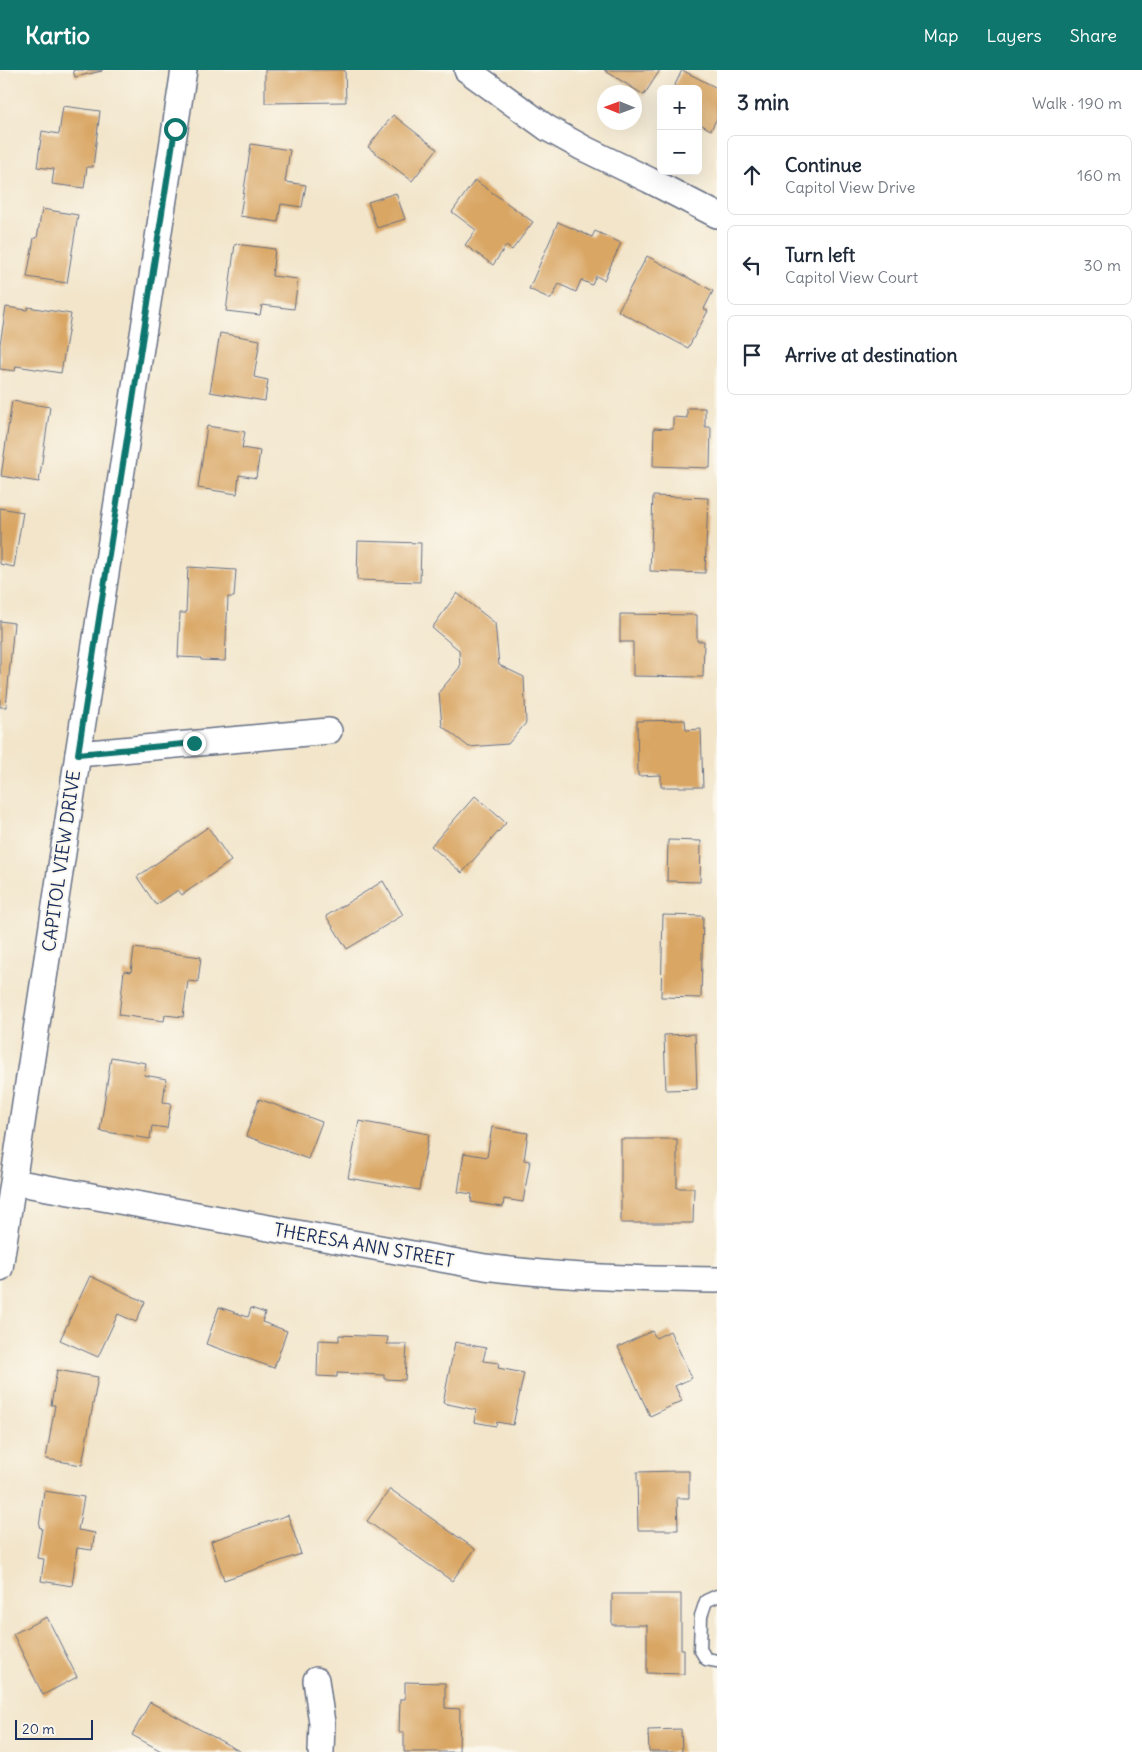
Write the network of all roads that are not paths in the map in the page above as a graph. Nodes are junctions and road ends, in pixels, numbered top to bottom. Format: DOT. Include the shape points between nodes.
graph roads {
  1 [pos="184,70"];
  2 [pos="467,70"];
  3 [pos="717,215"];
  4 [pos="329,731"];
  5 [pos="78,754"];
  6 [pos="14,1182"];
  7 [pos="0,1268"];
  8 [pos="717,1280"];
  9 [pos="717,1596"];
  10 [pos="717,1661"];
  11 [pos="316,1680"];
  12 [pos="321,1752"];
  1 -- 5 [label="street, CAPITOL VIEW DRIVE"];
  2 -- 3 [label="street" via="547,128"];
  4 -- 5 [label="street"];
  5 -- 6 [label="street, CAPITOL VIEW DRIVE"];
  6 -- 7 [label="street, CAPITOL VIEW DRIVE"];
  6 -- 8 [label="street, THERESA ANN STREET" via="485,1267 529,1273"];
  9 -- 10 [label="lane" via="706,1601 701,1616 700,1649 706,1659"];
  11 -- 12 [label="street" via="322,1723"];
}
